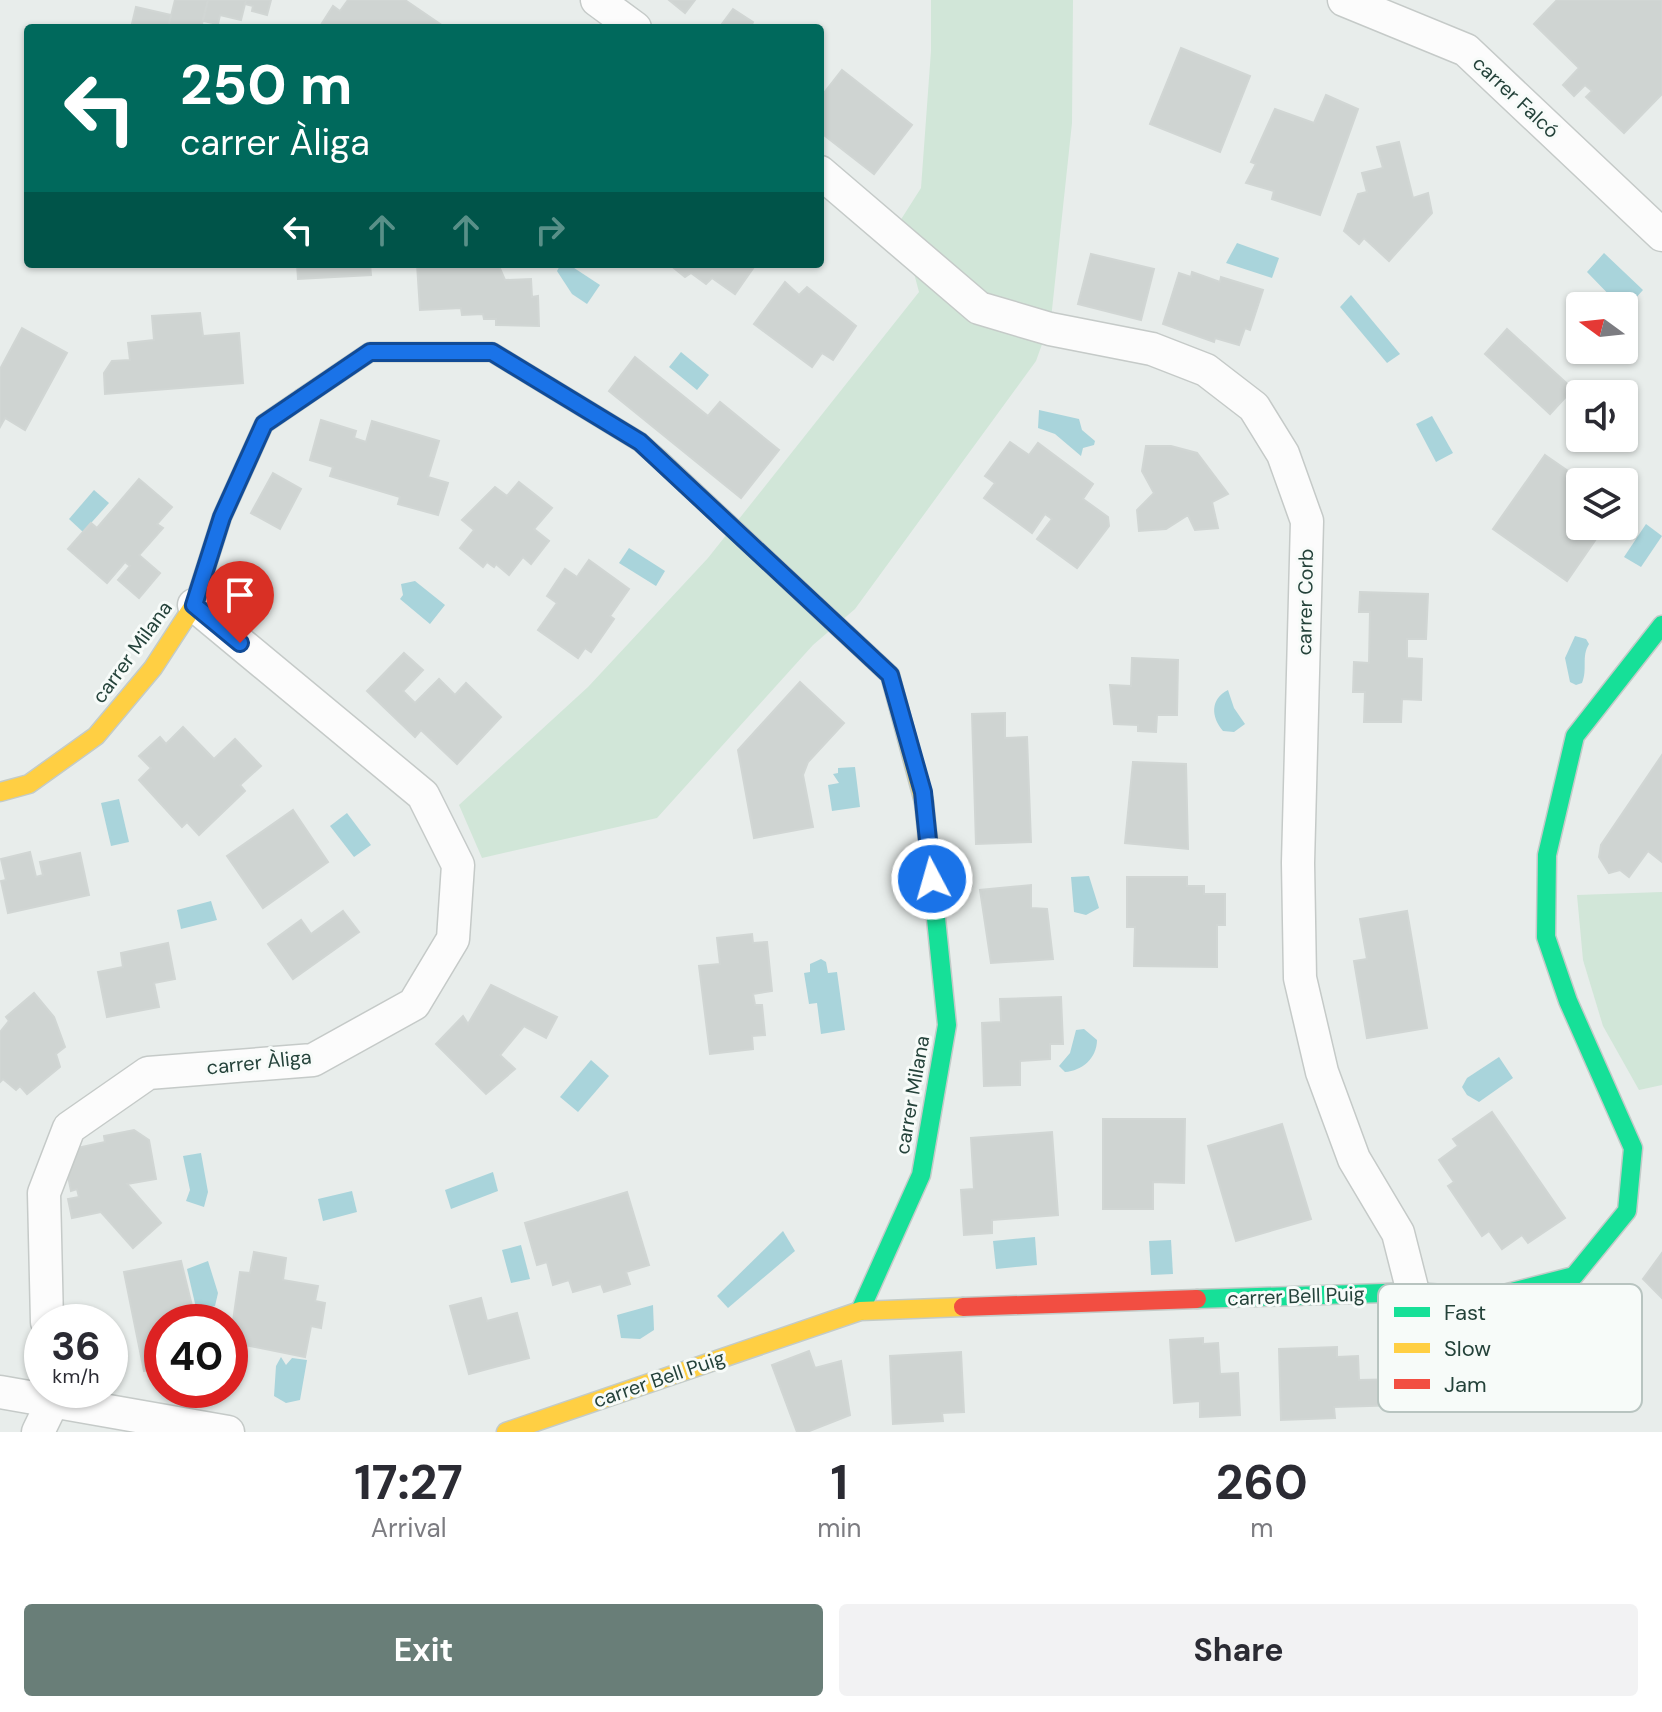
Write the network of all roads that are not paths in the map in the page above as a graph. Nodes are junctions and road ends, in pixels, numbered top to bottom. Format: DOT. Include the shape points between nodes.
graph roads {
  1 [pos="597,0"];
  2 [pos="1344,0"];
  3 [pos="630,24"];
  4 [pos="824,175"];
  5 [pos="1662,235"];
  6 [pos="194,605"];
  7 [pos="1662,625"];
  8 [pos="0,792"];
  9 [pos="1411,1284"];
  10 [pos="1543,1284"];
  11 [pos="1378,1293"];
  12 [pos="47,1304"];
  13 [pos="860,1311"];
  14 [pos="0,1392"];
  15 [pos="24,1394"];
  16 [pos="47,1408"];
  17 [pos="111,1408"];
  18 [pos="38,1432"];
  19 [pos="228,1432"];
  20 [pos="506,1432"];
  1 -- 3 [label="street"];
  2 -- 5 [label="street, carrer Falcó" via="1466,50"];
  4 -- 9 [label="street, carrer Corb" via="979,308 1050,329 1152,349 1206,370 1254,407 1283,454 1307,521 1300,978 1322,1072 1354,1159 1398,1233"];
  6 -- 8 [label="street, carrer Milana" via="153,668 96,736 29,784"];
  6 -- 12 [label="street, carrer Àliga" via="423,795 458,865 453,939 414,1004 313,1060 148,1073 69,1128 44,1193"];
  6 -- 13 [label="street, carrer Milana" via="222,517 264,424 370,352 492,352 640,442 890,675 923,792 947,1025 921,1175"];
  7 -- 10 [label="street, carrer Bell Puig" via="1575,736 1547,855 1546,937 1568,1001 1633,1148 1627,1211 1574,1276"];
  11 -- 13 [label="street, carrer Bell Puig"];
  13 -- 20 [label="street, carrer Bell Puig"];
  14 -- 15 [label="street"];
  16 -- 18 [label="street"];
  17 -- 19 [label="street"];
}
